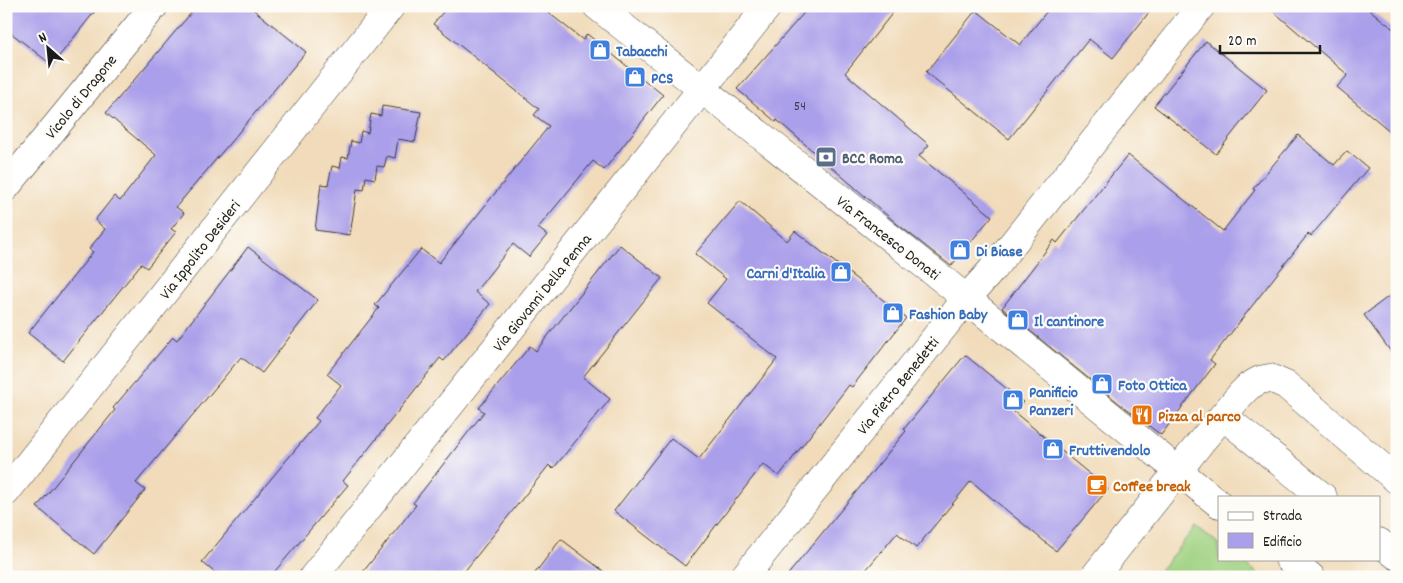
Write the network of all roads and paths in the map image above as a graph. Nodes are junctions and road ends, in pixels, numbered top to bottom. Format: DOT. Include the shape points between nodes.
graph roads {
  1 [pos="154,6"];
  2 [pos="391,6"];
  3 [pos="597,6"];
  4 [pos="768,6"];
  5 [pos="1201,6"];
  6 [pos="702,90"];
  7 [pos="6,186"];
  8 [pos="966,299"];
  9 [pos="1223,416"];
  10 [pos="1178,471"];
  11 [pos="1397,480"];
  12 [pos="6,492"];
  13 [pos="1322,496"];
  14 [pos="1218,503"];
  15 [pos="1380,543"];
  16 [pos="1397,556"];
  17 [pos="1290,560"];
  18 [pos="313,577"];
  19 [pos="744,577"];
  20 [pos="1094,577"];
  21 [pos="1312,577"];
  1 -- 7 [label="street, Vicolo di Dragone"];
  2 -- 12 [label="street, Via Ippolito Desideri"];
  3 -- 6 [label="street, Via Francesco Donati"];
  4 -- 6 [label="street, Via Giovanni Della Penna"];
  5 -- 8 [label="street, Via Pietro Benedetti"];
  6 -- 8 [label="street, Via Francesco Donati"];
  6 -- 18 [label="street, Via Giovanni Della Penna"];
  8 -- 10 [label="street, Via Francesco Donati"];
  8 -- 19 [label="street, Via Pietro Benedetti"];
  9 -- 10 [label="street"];
  9 -- 11 [label="street" via="1249,386 1270,378 1293,390"];
  9 -- 13 [label="street"];
  10 -- 14 [label="street, Via Francesco Donati"];
  10 -- 20 [label="street"];
  15 -- 16 [label="street"];
  17 -- 21 [label="street"];
}
